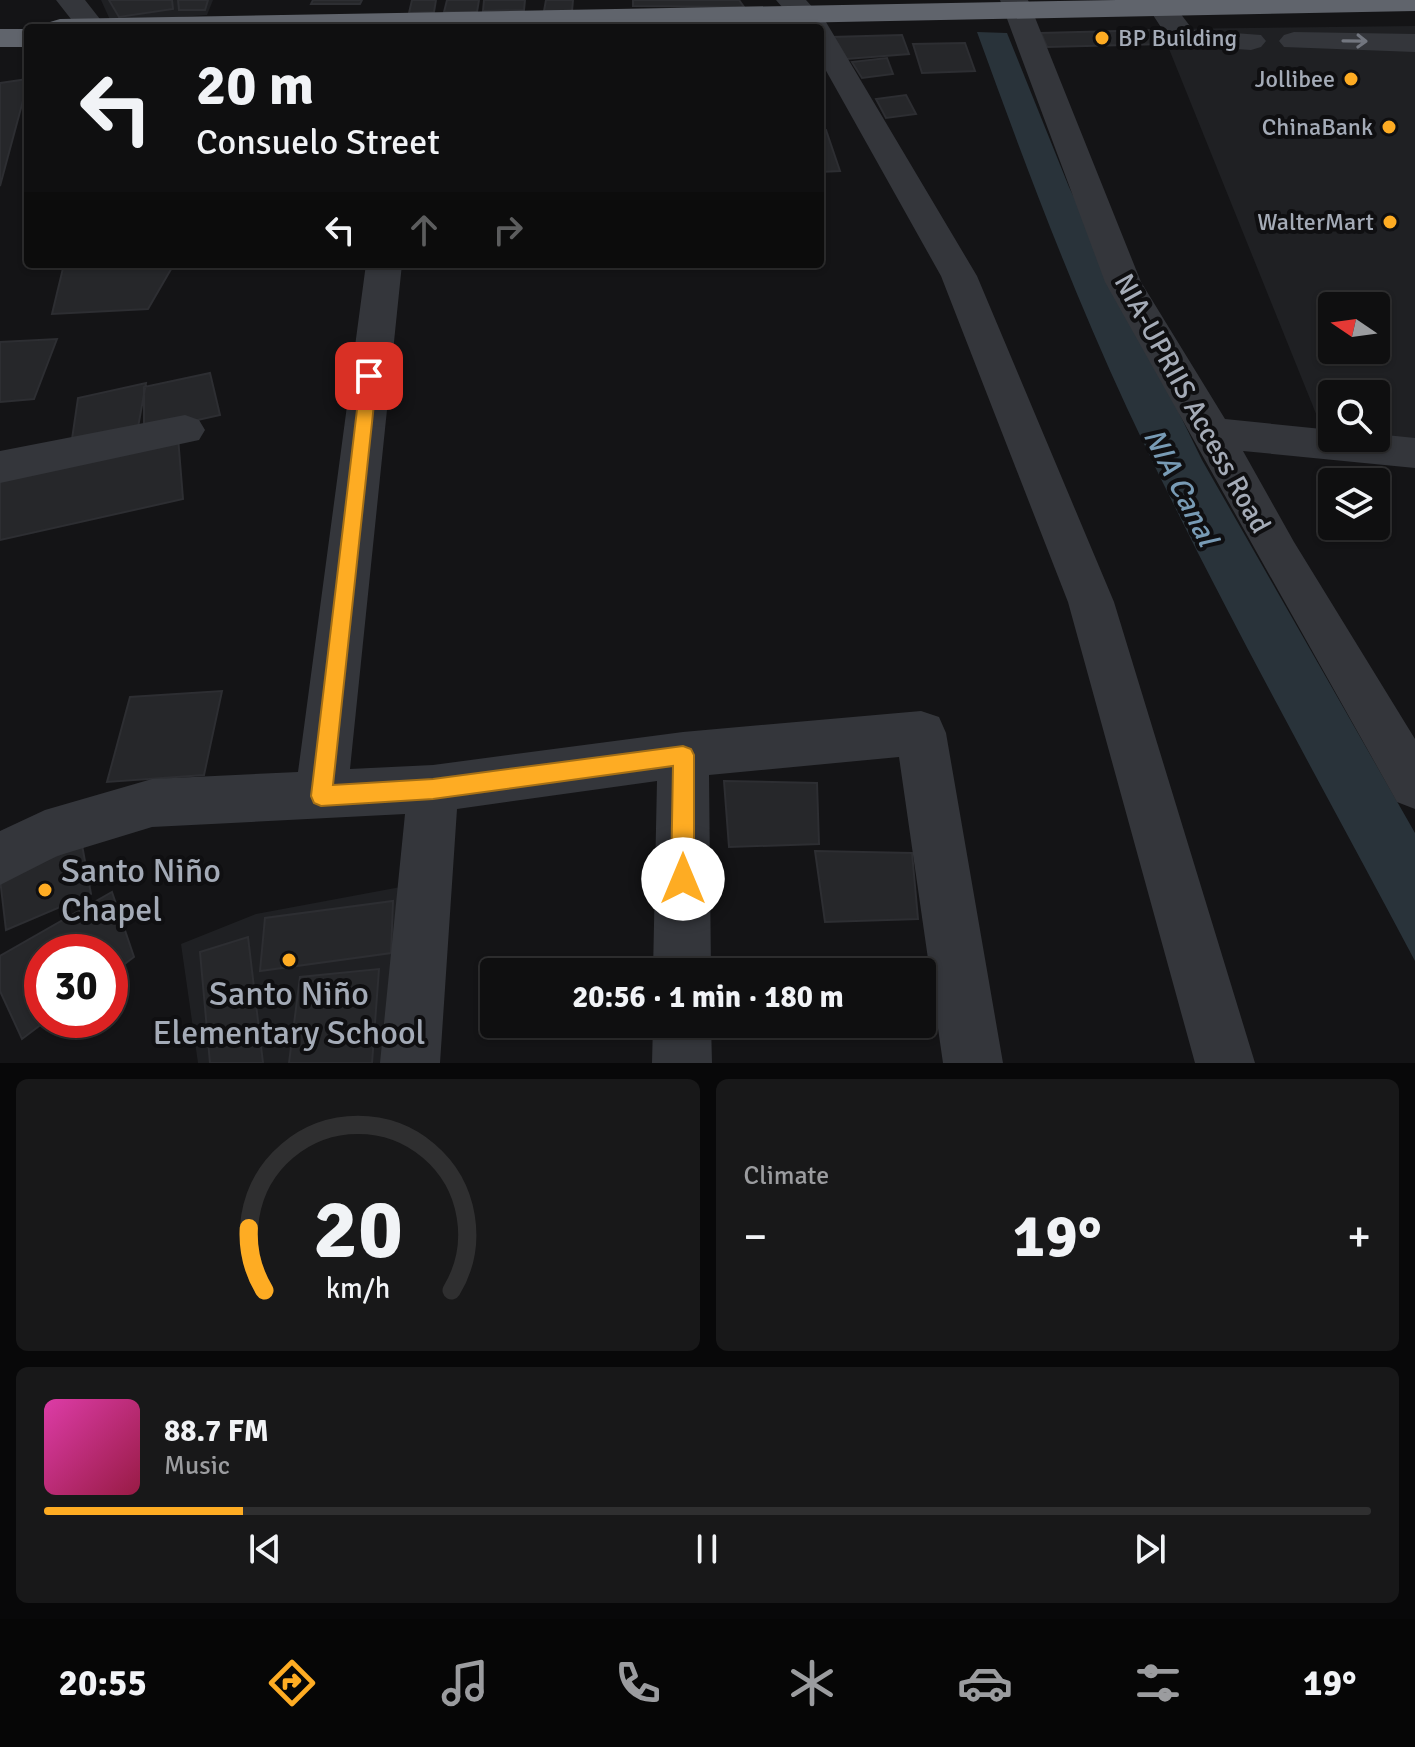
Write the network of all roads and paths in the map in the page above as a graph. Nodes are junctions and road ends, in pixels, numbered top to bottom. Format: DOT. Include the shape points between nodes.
graph roads {
  1 [pos="70,0"];
  2 [pos="1405,4"];
  3 [pos="1016,10"];
  4 [pos="1167,15"];
  5 [pos="809,20"];
  6 [pos="90,24"];
  7 [pos="451,24"];
  8 [pos="662,24"];
  9 [pos="24,28"];
  10 [pos="0,29"];
  11 [pos="0,38"];
  12 [pos="24,38"];
  13 [pos="1251,41"];
  14 [pos="1294,41"];
  15 [pos="1415,43"];
  16 [pos="824,46"];
  17 [pos="384,268"];
  18 [pos="185,430"];
  19 [pos="1212,433"];
  20 [pos="1415,453"];
  21 [pos="0,467"];
  22 [pos="683,755"];
  23 [pos="1415,785"];
  24 [pos="433,789"];
  25 [pos="321,796"];
  26 [pos="0,859"];
  27 [pos="682,958"];
  28 [pos="682,1038"];
  29 [pos="410,1063"];
  30 [pos="682,1063"];
  31 [pos="973,1063"];
  32 [pos="1225,1063"];
  1 -- 6 [label="street"];
  2 -- 3 [label="highway"];
  2 -- 4 [label="highway"];
  3 -- 4 [label="highway"];
  3 -- 5 [label="highway"];
  3 -- 19 [label="street, NIA-UPRIIS Access Road" via="1123,282"];
  4 -- 13 [label="street" via="1187,39"];
  5 -- 7 [label="highway"];
  5 -- 8 [label="highway"];
  9 -- 10 [label="highway"];
  11 -- 12 [label="highway"];
  14 -- 15 [label="street, one-way"];
  16 -- 32 [label="street" via="959,276 1091,602"];
  17 -- 25 [label="street"];
  18 -- 21 [label="street"];
  19 -- 20 [label="street"];
  19 -- 23 [label="street, NIA-UPRIIS Access Road"];
  22 -- 24 [label="street"];
  22 -- 27 [label="street"];
  22 -- 31 [label="street" via="921,733"];
  24 -- 25 [label="street"];
  24 -- 29 [label="street"];
  25 -- 26 [label="street" via="152,803 45,835"];
  28 -- 30 [label="street"];
}
